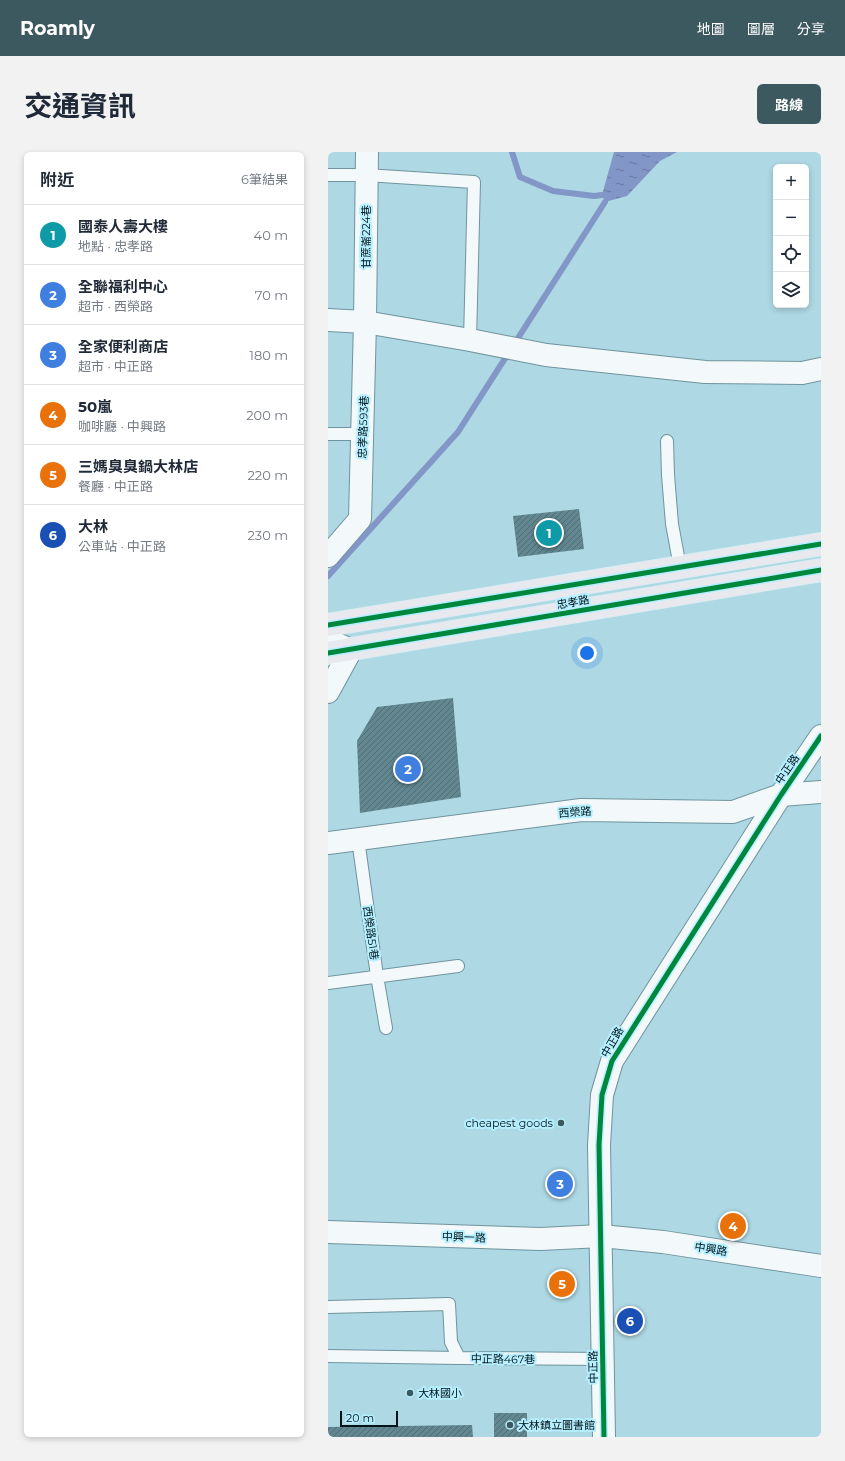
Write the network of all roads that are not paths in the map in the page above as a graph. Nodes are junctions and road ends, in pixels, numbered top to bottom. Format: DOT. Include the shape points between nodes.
graph roads {
  1 [pos="366,152"];
  2 [pos="328,175"];
  3 [pos="366,175"];
  4 [pos="328,320"];
  5 [pos="365,322"];
  6 [pos="470,340"];
  7 [pos="821,369"];
  8 [pos="328,434"];
  9 [pos="362,434"];
  10 [pos="667,442"];
  11 [pos="821,544"];
  12 [pos="328,556"];
  13 [pos="680,567"];
  14 [pos="821,570"];
  15 [pos="607,579"];
  16 [pos="612,605"];
  17 [pos="328,625"];
  18 [pos="328,640"];
  19 [pos="351,650"];
  20 [pos="328,653"];
  21 [pos="328,692"];
  22 [pos="821,736"];
  23 [pos="821,792"];
  24 [pos="781,795"];
  25 [pos="358,838"];
  26 [pos="328,843"];
  27 [pos="458,966"];
  28 [pos="377,976"];
  29 [pos="328,983"];
  30 [pos="386,1028"];
  31 [pos="328,1232"];
  32 [pos="601,1236"];
  33 [pos="821,1266"];
  34 [pos="328,1307"];
  35 [pos="328,1356"];
  36 [pos="459,1358"];
  37 [pos="603,1359"];
  38 [pos="604,1437"];
  1 -- 3 [label="street, 甘蔗崙224巷"];
  2 -- 3 [label="lane"];
  3 -- 5 [label="street, 甘蔗崙224巷"];
  3 -- 6 [label="lane" via="474,182"];
  4 -- 5 [label="street"];
  5 -- 6 [label="street"];
  5 -- 9 [label="street, 忠孝路593巷"];
  6 -- 7 [label="street" via="546,355 705,372 802,372"];
  8 -- 9 [label="lane"];
  9 -- 12 [label="street, 忠孝路593巷" via="360,519"];
  10 -- 13 [label="lane" via="672,524"];
  11 -- 13 [label="main road, 忠孝路"];
  13 -- 15 [label="main road, 忠孝路"];
  14 -- 16 [label="main road, 忠孝路"];
  15 -- 16 [label="main road"];
  15 -- 17 [label="main road, 忠孝路"];
  16 -- 19 [label="main road, 忠孝路"];
  18 -- 19 [label="street"];
  19 -- 20 [label="main road, 忠孝路"];
  19 -- 21 [label="street"];
  22 -- 24 [label="street, 中正路"];
  23 -- 24 [label="street, 西榮路"];
  24 -- 25 [label="street, 西榮路" via="733,812 581,810"];
  24 -- 32 [label="street, 中正路" via="612,1061 602,1095 599,1145"];
  25 -- 26 [label="street, 西榮路"];
  25 -- 28 [label="lane, 西榮路51巷"];
  27 -- 28 [label="lane"];
  28 -- 29 [label="lane"];
  28 -- 30 [label="lane, 西榮路51巷"];
  31 -- 32 [label="street, 中興一路" via="541,1239"];
  32 -- 33 [label="street, 中興路" via="663,1242"];
  32 -- 37 [label="street, 中正路"];
  34 -- 36 [label="lane, 中正路467巷" via="449,1304 451,1342"];
  35 -- 36 [label="lane"];
  36 -- 37 [label="lane, 中正路467巷"];
  37 -- 38 [label="street, 中正路"];
}
